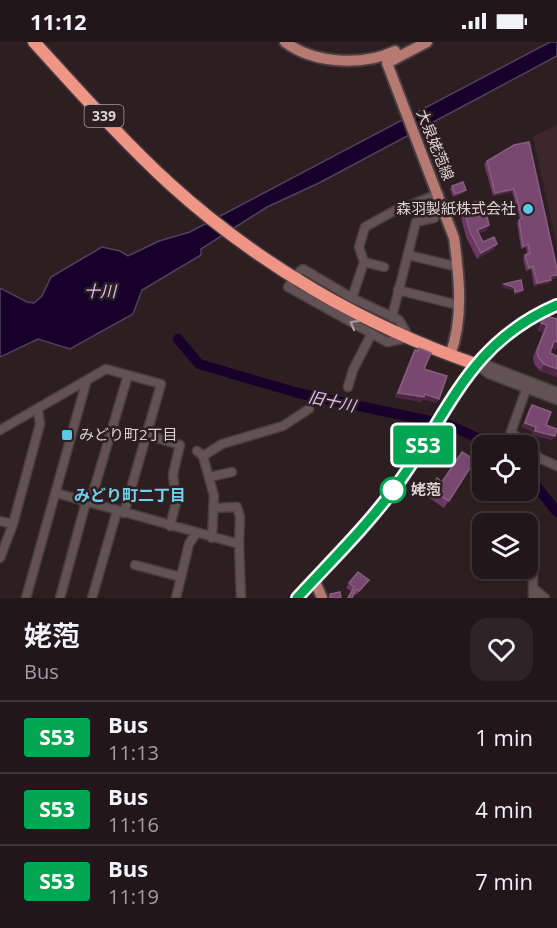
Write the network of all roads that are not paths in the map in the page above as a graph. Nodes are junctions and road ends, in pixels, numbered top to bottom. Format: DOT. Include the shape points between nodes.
graph roads {
  1 [pos="34,42"];
  2 [pos="285,42"];
  3 [pos="414,42"];
  4 [pos="427,42"];
  5 [pos="391,47"];
  6 [pos="439,194"];
  7 [pos="434,218"];
  8 [pos="408,255"];
  9 [pos="364,262"];
  10 [pos="384,267"];
  11 [pos="458,267"];
  12 [pos="300,272"];
  13 [pos="291,284"];
  14 [pos="398,290"];
  15 [pos="351,298"];
  16 [pos="458,305"];
  17 [pos="557,305"];
  18 [pos="392,317"];
  19 [pos="372,333"];
  20 [pos="409,338"];
  21 [pos="450,355"];
  22 [pos="475,364"];
  23 [pos="128,375"];
  24 [pos="86,382"];
  25 [pos="528,384"];
  26 [pos="348,387"];
  27 [pos="557,392"];
  28 [pos="557,400"];
  29 [pos="309,409"];
  30 [pos="38,410"];
  31 [pos="0,430"];
  32 [pos="147,435"];
  33 [pos="515,435"];
  34 [pos="538,457"];
  35 [pos="557,466"];
  36 [pos="232,472"];
  37 [pos="209,477"];
  38 [pos="56,493"];
  39 [pos="88,502"];
  40 [pos="213,508"];
  41 [pos="121,512"];
  42 [pos="0,520"];
  43 [pos="13,524"];
  44 [pos="170,526"];
  45 [pos="196,533"];
  46 [pos="212,538"];
  47 [pos="239,544"];
  48 [pos="0,558"];
  49 [pos="135,565"];
  50 [pos="181,577"];
  51 [pos="315,579"];
  52 [pos="533,579"];
  53 [pos="533,588"];
  54 [pos="26,598"];
  55 [pos="60,598"];
  56 [pos="92,598"];
  57 [pos="176,598"];
  58 [pos="241,598"];
  59 [pos="297,598"];
  60 [pos="322,598"];
  61 [pos="533,598"];
  62 [pos="545,598"];
  1 -- 20 [label="highway, 339" via="175,188 271,262 343,306"];
  2 -- 5 [label="main road" via="306,52 348,62 363,62"];
  3 -- 5 [label="main road"];
  4 -- 6 [label="main road, 大泉姥萢線" via="387,63"];
  6 -- 9 [label="street" via="365,227 359,247"];
  6 -- 11 [label="main road, 大泉姥萢線" via="454,238"];
  7 -- 8 [label="street" via="416,222"];
  8 -- 11 [label="street"];
  8 -- 14 [label="street"];
  9 -- 10 [label="street"];
  9 -- 15 [label="street"];
  11 -- 16 [label="main road, 大泉姥萢線"];
  12 -- 15 [label="street" via="303,268"];
  19 -- 13 [label="street, one-way" via="288,287"];
  14 -- 16 [label="street"];
  14 -- 18 [label="street"];
  15 -- 18 [label="street"];
  16 -- 21 [label="main road, 大泉姥萢線"];
  17 -- 22 [label="highway" via="511,329"];
  18 -- 20 [label="street" via="399,320"];
  19 -- 20 [label="street" via="387,342"];
  19 -- 26 [label="street"];
  20 -- 21 [label="highway, 339"];
  21 -- 22 [label="highway, 339"];
  22 -- 25 [label="street" via="487,365"];
  22 -- 51 [label="highway" via="393,490"];
  23 -- 24 [label="street" via="106,369"];
  23 -- 32 [label="street" via="161,384"];
  23 -- 39 [label="street"];
  24 -- 30 [label="street"];
  24 -- 38 [label="street"];
  25 -- 27 [label="street"];
  25 -- 28 [label="street"];
  25 -- 33 [label="street" via="511,432"];
  29 -- 37 [label="street" via="283,426 200,454"];
  30 -- 31 [label="street"];
  30 -- 43 [label="street" via="40,424"];
  32 -- 41 [label="street"];
  32 -- 44 [label="street" via="180,445 173,474 176,503"];
  34 -- 35 [label="street"];
  36 -- 37 [label="street"];
  37 -- 40 [label="street"];
  38 -- 39 [label="street"];
  38 -- 54 [label="street"];
  39 -- 41 [label="street"];
  39 -- 55 [label="street"];
  40 -- 46 [label="street"];
  40 -- 47 [label="street" via="237,507"];
  41 -- 44 [label="street"];
  41 -- 56 [label="street"];
  42 -- 43 [label="street"];
  43 -- 48 [label="street"];
  44 -- 45 [label="street"];
  45 -- 46 [label="street"];
  45 -- 50 [label="street" via="189,544"];
  46 -- 47 [label="street"];
  47 -- 58 [label="street"];
  49 -- 50 [label="street"];
  50 -- 57 [label="street"];
  51 -- 59 [label="highway"];
  51 -- 60 [label="main road"];
  52 -- 53 [label="street"];
  53 -- 61 [label="street"];
  53 -- 62 [label="street"];
}
